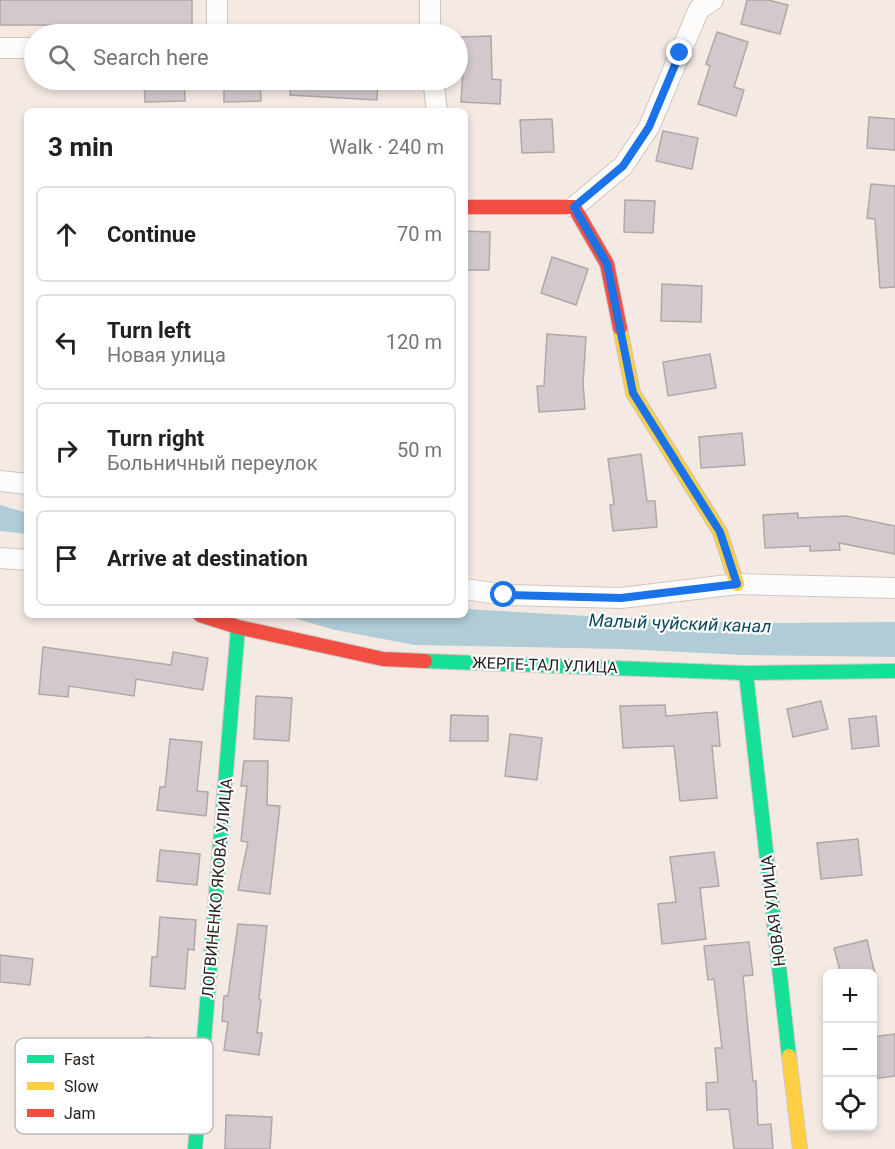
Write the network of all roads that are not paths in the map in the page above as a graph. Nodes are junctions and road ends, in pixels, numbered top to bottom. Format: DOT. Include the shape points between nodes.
graph roads {
  1 [pos="217,0"];
  2 [pos="430,0"];
  3 [pos="713,0"];
  4 [pos="218,24"];
  5 [pos="430,24"];
  6 [pos="0,48"];
  7 [pos="24,48"];
  8 [pos="434,90"];
  9 [pos="437,108"];
  10 [pos="468,207"];
  11 [pos="574,207"];
  12 [pos="0,481"];
  13 [pos="24,484"];
  14 [pos="0,558"];
  15 [pos="24,560"];
  16 [pos="737,584"];
  17 [pos="895,588"];
  18 [pos="468,589"];
  19 [pos="210,618"];
  20 [pos="238,627"];
  21 [pos="895,671"];
  22 [pos="746,673"];
  23 [pos="204,1038"];
  24 [pos="196,1134"];
  25 [pos="195,1149"];
  26 [pos="800,1149"];
  1 -- 4 [label="street"];
  2 -- 5 [label="street"];
  3 -- 11 [label="street" via="699,9 649,127 623,166"];
  6 -- 7 [label="street"];
  8 -- 9 [label="street"];
  10 -- 11 [label="street"];
  11 -- 16 [label="street" via="607,264 633,393 720,532"];
  12 -- 13 [label="street"];
  14 -- 15 [label="street"];
  16 -- 17 [label="street"];
  16 -- 18 [label="street" via="621,598 504,595"];
  19 -- 20 [label="street, ЖЕРГЕ-ТАЛ УЛИЦА"];
  20 -- 22 [label="street, ЖЕРГЕ-ТАЛ УЛИЦА" via="382,659"];
  20 -- 23 [label="street, ЛОГВИНЕНКО ЯКОВА УЛИЦА"];
  21 -- 22 [label="street, ЖЕРГЕ-ТАЛ УЛИЦА"];
  22 -- 26 [label="street, НОВАЯ УЛИЦА"];
  24 -- 25 [label="street, ЛОГВИНЕНКО ЯКОВА УЛИЦА"];
}
